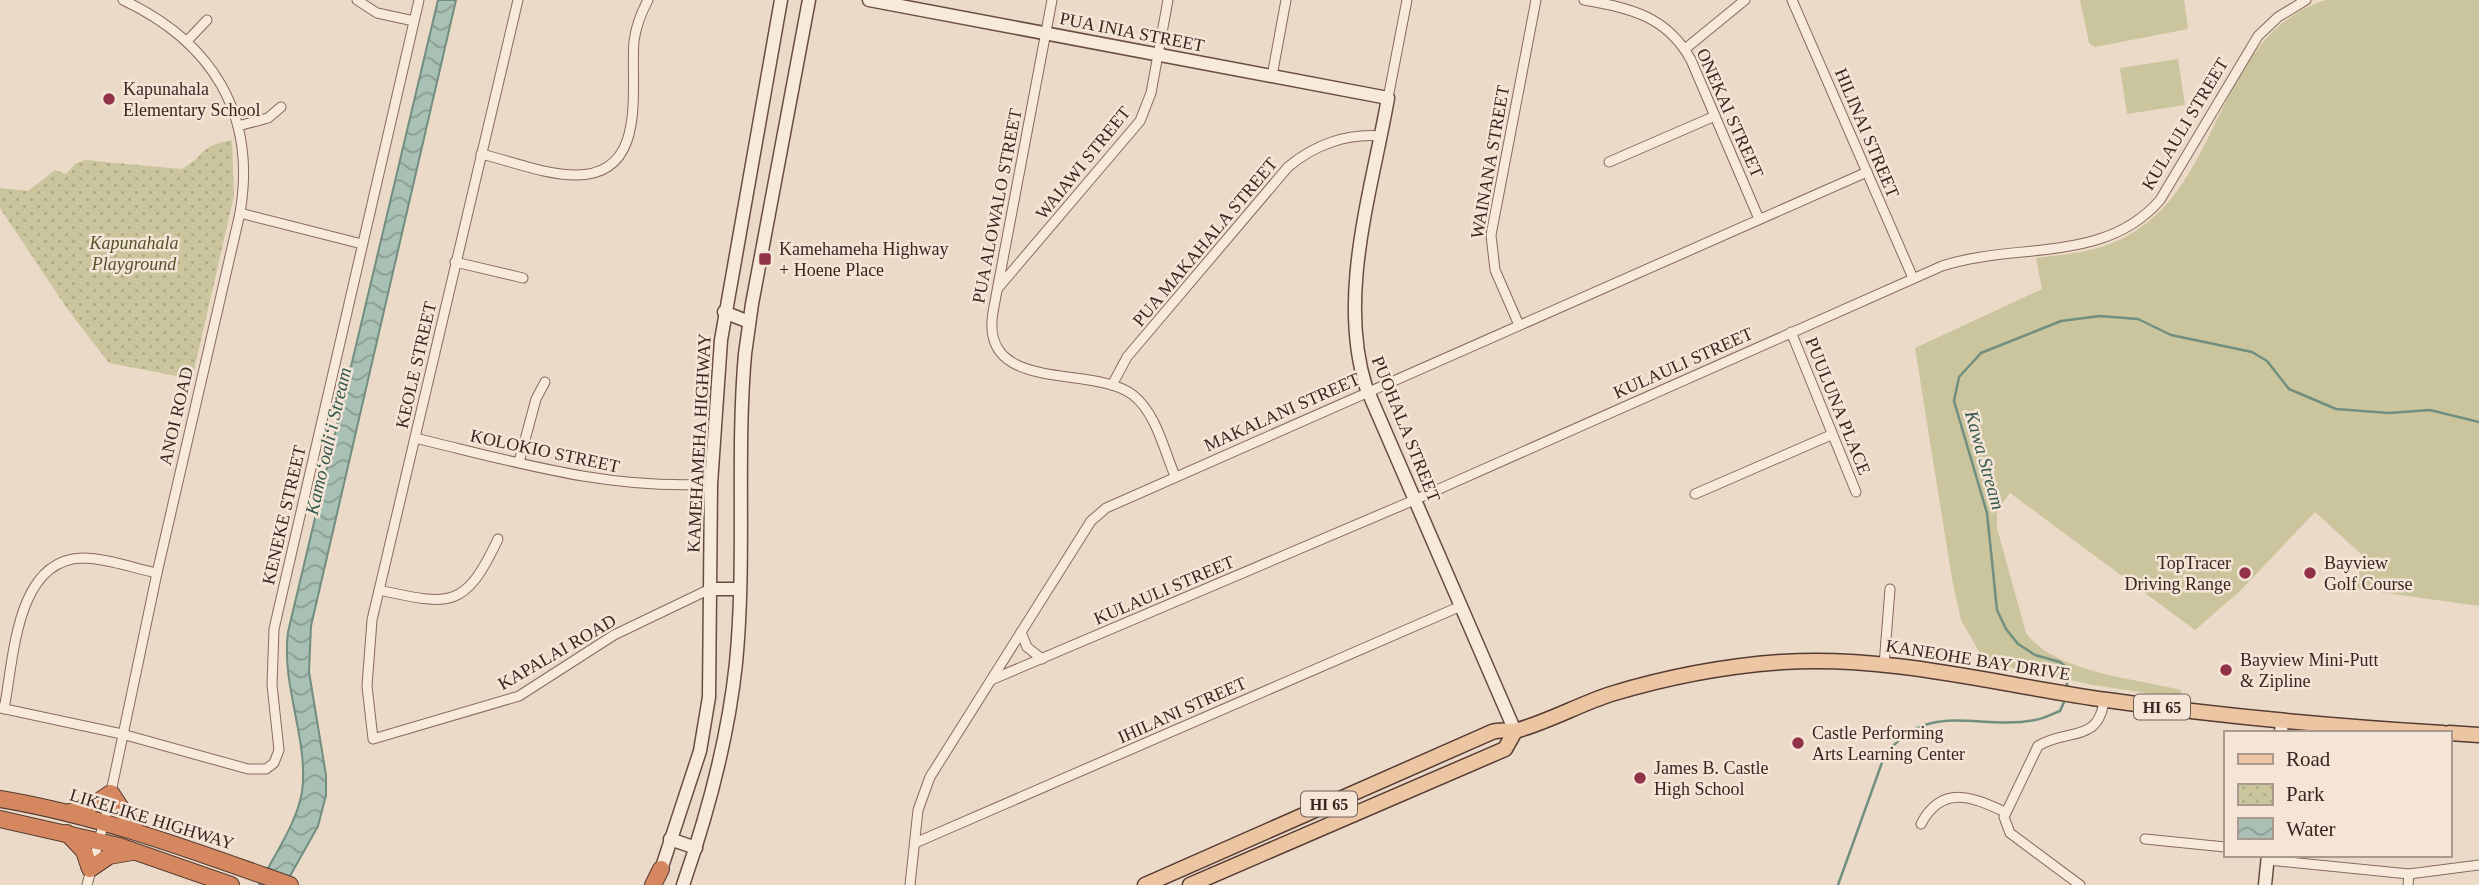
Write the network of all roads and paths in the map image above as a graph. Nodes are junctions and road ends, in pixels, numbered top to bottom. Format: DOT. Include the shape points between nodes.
graph roads {
  1 [pos="123,0"];
  2 [pos="357,0"];
  3 [pos="419,0"];
  4 [pos="519,0"];
  5 [pos="648,0"];
  6 [pos="781,0"];
  7 [pos="809,0"];
  8 [pos="869,0"];
  9 [pos="1052,0"];
  10 [pos="1168,0"];
  11 [pos="1286,0"];
  12 [pos="1407,0"];
  13 [pos="1536,0"];
  14 [pos="1584,0"];
  15 [pos="1745,0"];
  16 [pos="1792,0"];
  17 [pos="2306,0"];
  18 [pos="207,20"];
  19 [pos="414,21"];
  20 [pos="1046,34"];
  21 [pos="188,40"];
  22 [pos="1685,50"];
  23 [pos="1158,54"];
  24 [pos="1272,76"];
  25 [pos="1388,97"];
  26 [pos="281,107"];
  27 [pos="1715,116"];
  28 [pos="238,126"];
  29 [pos="1381,135"];
  30 [pos="481,154"];
  31 [pos="1609,162"];
  32 [pos="1867,172"];
  33 [pos="240,213"];
  34 [pos="1759,219"];
  35 [pos="362,244"];
  36 [pos="455,262"];
  37 [pos="523,278"];
  38 [pos="1913,278"];
  39 [pos="997,289"];
  40 [pos="724,312"];
  41 [pos="749,322"];
  42 [pos="1519,325"];
  43 [pos="1791,332"];
  44 [pos="545,382"];
  45 [pos="1112,385"];
  46 [pos="1368,392"];
  47 [pos="1832,435"];
  48 [pos="415,438"];
  49 [pos="519,462"];
  50 [pos="1175,476"];
  51 [pos="711,484"];
  52 [pos="1856,492"];
  53 [pos="1695,494"];
  54 [pos="1415,499"];
  55 [pos="498,539"];
  56 [pos="157,573"];
  57 [pos="710,589"];
  58 [pos="739,589"];
  59 [pos="1890,589"];
  60 [pos="379,590"];
  61 [pos="1461,606"];
  62 [pos="1021,632"];
  63 [pos="1042,659"];
  64 [pos="1884,665"];
  65 [pos="991,680"];
  66 [pos="2104,700"];
  67 [pos="2,709"];
  68 [pos="2252,717"];
  69 [pos="2282,727"];
  70 [pos="1515,731"];
  71 [pos="2268,731"];
  72 [pos="2389,731"];
  73 [pos="2451,733"];
  74 [pos="122,734"];
  75 [pos="2479,735"];
  76 [pos="373,739"];
  77 [pos="1384,780"];
  78 [pos="111,793"];
  79 [pos="1392,797"];
  80 [pos="0,799"];
  81 [pos="69,812"];
  82 [pos="2005,812"];
  83 [pos="0,820"];
  84 [pos="104,821"];
  85 [pos="1921,824"];
  86 [pos="136,831"];
  87 [pos="67,833"];
  88 [pos="670,839"];
  89 [pos="2145,839"];
  90 [pos="99,840"];
  91 [pos="915,844"];
  92 [pos="2224,847"];
  93 [pos="696,848"];
  94 [pos="135,851"];
  95 [pos="2268,857"];
  96 [pos="2479,865"];
  97 [pos="90,869"];
  98 [pos="2409,874"];
  99 [pos="657,880"];
  100 [pos="87,885"];
  101 [pos="231,885"];
  102 [pos="290,885"];
  103 [pos="682,885"];
  104 [pos="910,885"];
  105 [pos="1145,885"];
  106 [pos="1190,885"];
  107 [pos="2080,885"];
  108 [pos="2265,885"];
  109 [pos="2408,885"];
  1 -- 21 [label="street, ANOI ROAD" via="160,18"];
  2 -- 19 [label="street" via="377,13"];
  3 -- 19 [label="street, KENEKE STREET"];
  4 -- 30 [label="street, KEOLE STREET"];
  5 -- 30 [label="street" via="634,41 631,131 613,162 576,175"];
  6 -- 40 [label="main road, KAMEHAMEHA HIGHWAY"];
  7 -- 41 [label="main road"];
  8 -- 20 [label="main road, PUA INIA STREET"];
  9 -- 20 [label="street, PUA ALOWALO STREET"];
  10 -- 23 [label="street, WAIAWI STREET"];
  11 -- 24 [label="street"];
  12 -- 25 [label="street, PUOHALA STREET"];
  13 -- 42 [label="street, WAINANA STREET" via="1491,235 1495,270"];
  14 -- 22 [label="street, ONEKAI STREET" via="1643,13 1670,31"];
  15 -- 22 [label="street"];
  16 -- 32 [label="street, HILINAI STREET"];
  17 -- 38 [label="street, KULAULI STREET" via="2278,17 2250,47 2167,190 2133,226 2099,241 1975,257"];
  18 -- 21 [label="street"];
  19 -- 35 [label="street, KENEKE STREET"];
  20 -- 23 [label="main road, PUA INIA STREET"];
  20 -- 39 [label="street, PUA ALOWALO STREET"];
  21 -- 28 [label="street, ANOI ROAD" via="216,74"];
  22 -- 27 [label="street, ONEKAI STREET"];
  23 -- 24 [label="main road, PUA INIA STREET"];
  23 -- 39 [label="street, WAIAWI STREET" via="1149,103 1136,128"];
  24 -- 25 [label="main road, PUA INIA STREET"];
  25 -- 29 [label="main road, PUOHALA STREET"];
  26 -- 28 [label="street" via="268,118"];
  27 -- 31 [label="street"];
  27 -- 34 [label="street, ONEKAI STREET"];
  28 -- 33 [label="street, ANOI ROAD" via="244,165"];
  29 -- 45 [label="street, PUA MAKAHALA STREET" via="1347,136 1288,167 1127,358"];
  29 -- 46 [label="main road, PUOHALA STREET" via="1353,300 1355,345"];
  30 -- 36 [label="street, KEOLE STREET"];
  32 -- 34 [label="street, MAKALANI STREET"];
  32 -- 38 [label="street, HILINAI STREET"];
  33 -- 35 [label="street"];
  33 -- 56 [label="street, ANOI ROAD"];
  34 -- 42 [label="street, MAKALANI STREET"];
  35 -- 74 [label="street, KENEKE STREET" via="274,629 276,759 256,771"];
  36 -- 37 [label="street"];
  36 -- 48 [label="street, KEOLE STREET"];
  38 -- 43 [label="street, KULAULI STREET"];
  39 -- 45 [label="street, PUA ALOWALO STREET" via="993,335 1010,361 1030,370"];
  40 -- 41 [label="main road"];
  40 -- 51 [label="main road, KAMEHAMEHA HIGHWAY"];
  41 -- 58 [label="main road" via="741,408"];
  42 -- 46 [label="street, MAKALANI STREET"];
  43 -- 47 [label="street, PUULUNA PLACE"];
  43 -- 54 [label="street, KULAULI STREET"];
  44 -- 49 [label="street"];
  45 -- 50 [label="street, PUA ALOWALO STREET" via="1126,390 1145,407"];
  46 -- 50 [label="street, MAKALANI STREET"];
  46 -- 54 [label="main road, PUOHALA STREET"];
  47 -- 52 [label="street, PUULUNA PLACE"];
  47 -- 53 [label="street"];
  48 -- 49 [label="street, KOLOKIO STREET"];
  48 -- 60 [label="street, KEOLE STREET"];
  49 -- 51 [label="street, KOLOKIO STREET" via="623,484"];
  50 -- 62 [label="street, MAKALANI STREET" via="1098,514"];
  51 -- 57 [label="main road, KAMEHAMEHA HIGHWAY"];
  54 -- 61 [label="main road, PUOHALA STREET"];
  54 -- 63 [label="street, KULAULI STREET"];
  55 -- 60 [label="street" via="478,579 458,595 433,601"];
  56 -- 67 [label="street" via="83,558 46,571 25,603"];
  56 -- 74 [label="street, ANOI ROAD"];
  57 -- 58 [label="main road"];
  57 -- 76 [label="street, KAPALAI ROAD" via="614,635 519,696"];
  57 -- 88 [label="main road, KAMEHAMEHA HIGHWAY" via="709,697 700,751"];
  58 -- 93 [label="main road" via="736,665 721,754"];
  59 -- 64 [label="street"];
  60 -- 76 [label="street, KEOLE STREET" via="368,670"];
  61 -- 70 [label="main road, PUOHALA STREET"];
  61 -- 91 [label="street, IHILANI STREET"];
  62 -- 63 [label="street" via="1027,647"];
  62 -- 65 [label="street, MAKALANI STREET"];
  63 -- 65 [label="street, KULAULI STREET"];
  64 -- 66 [label="main road, KANEOHE BAY DRIVE / HI 65"];
  64 -- 70 [label="main road, KANEOHE BAY DRIVE / HI 65" via="1784,662 1696,673 1610,695"];
  65 -- 91 [label="street, MAKALANI STREET" via="925,788"];
  66 -- 68 [label="main road, KANEOHE BAY DRIVE / HI 65"];
  66 -- 82 [label="street" via="2103,713 2092,727 2038,746"];
  67 -- 74 [label="street, KENEKE STREET"];
  68 -- 69 [label="main road, KANEOHE BAY DRIVE / HI 65"];
  68 -- 71 [label="main road"];
  69 -- 72 [label="main road, KANEOHE BAY DRIVE / HI 65"];
  70 -- 77 [label="main road, KANEOHE BAY DRIVE / HI 65" via="1492,732"];
  70 -- 79 [label="main road, KANEOHE BAY DRIVE / HI 65" via="1505,749"];
  73 -- 75 [label="main road"];
  74 -- 78 [label="street, ANOI ROAD"];
  77 -- 79 [label="main road"];
  77 -- 105 [label="main road, KANEOHE BAY DRIVE / HI 65"];
  78 -- 81 [label="highway"];
  78 -- 84 [label="street, ANOI ROAD"];
  78 -- 86 [label="highway"];
  79 -- 106 [label="main road, KANEOHE BAY DRIVE / HI 65"];
  80 -- 81 [label="highway, LIKELIKE HIGHWAY"];
  81 -- 84 [label="highway, LIKELIKE HIGHWAY"];
  82 -- 85 [label="street" via="1978,799 1957,797 1936,805"];
  82 -- 107 [label="street" via="2010,833"];
  83 -- 87 [label="highway, LIKELIKE HIGHWAY"];
  84 -- 86 [label="highway, LIKELIKE HIGHWAY"];
  84 -- 90 [label="street, ANOI ROAD"];
  86 -- 102 [label="highway, LIKELIKE HIGHWAY"];
  87 -- 90 [label="highway, LIKELIKE HIGHWAY"];
  87 -- 97 [label="highway" via="80,846"];
  88 -- 93 [label="main road"];
  88 -- 99 [label="main road, KAMEHAMEHA HIGHWAY"];
  89 -- 92 [label="street"];
  90 -- 94 [label="highway, LIKELIKE HIGHWAY"];
  90 -- 97 [label="street, ANOI ROAD"];
  91 -- 104 [label="street, MAKALANI STREET"];
  93 -- 103 [label="main road"];
  94 -- 97 [label="highway" via="109,856"];
  94 -- 101 [label="highway, LIKELIKE HIGHWAY"];
  95 -- 98 [label="street"];
  95 -- 108 [label="main road"];
  96 -- 98 [label="street"];
  97 -- 100 [label="street, ANOI ROAD"];
  98 -- 109 [label="street"];
}
